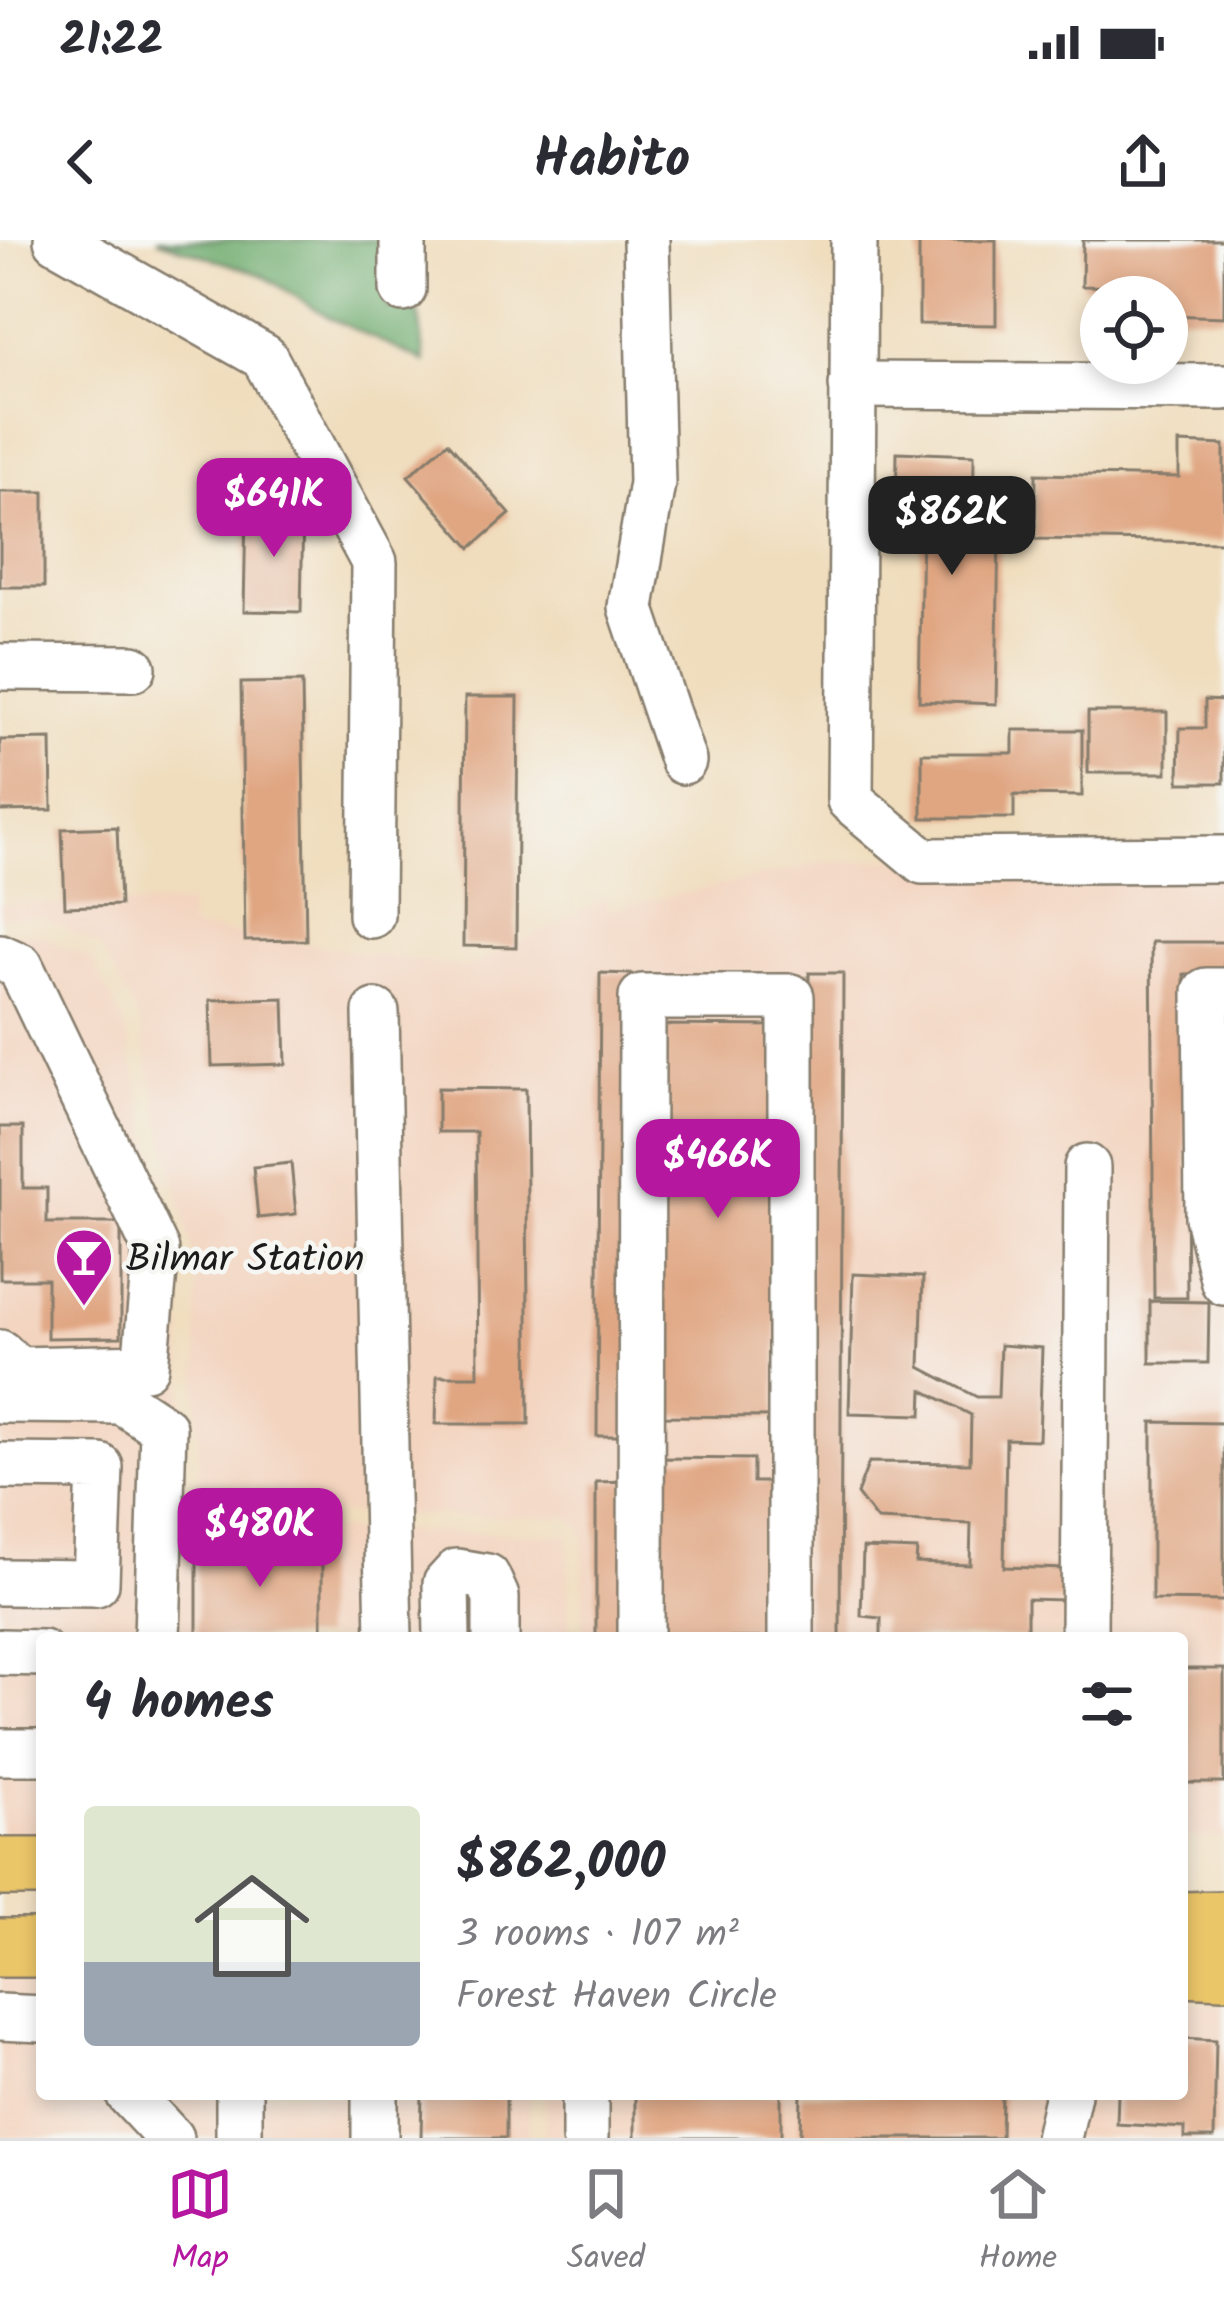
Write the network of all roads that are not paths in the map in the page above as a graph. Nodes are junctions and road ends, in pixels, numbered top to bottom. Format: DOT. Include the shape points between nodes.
graph roads {
  1 [pos="57,240"];
  2 [pos="403,240"];
  3 [pos="646,240"];
  4 [pos="854,240"];
  5 [pos="403,289"];
  6 [pos="852,385"];
  7 [pos="1224,387"];
  8 [pos="0,667"];
  9 [pos="133,668"];
  10 [pos="683,761"];
  11 [pos="1224,859"];
  12 [pos="371,915"];
  13 [pos="0,957"];
  14 [pos="1224,991"];
  15 [pos="376,1012"];
  16 [pos="1216,1142"];
  17 [pos="1087,1166"];
  18 [pos="1224,1282"];
  19 [pos="0,1353"];
  20 [pos="0,1400"];
  21 [pos="0,1466"];
  22 [pos="0,1582"];
  23 [pos="157,1632"];
  24 [pos="389,1632"];
  25 [pos="447,1632"];
  26 [pos="496,1632"];
  27 [pos="641,1632"];
  28 [pos="791,1632"];
  29 [pos="1084,1632"];
  30 [pos="0,1652"];
  31 [pos="36,1653"];
  32 [pos="0,1752"];
  33 [pos="36,1752"];
  34 [pos="0,1867"];
  35 [pos="36,1867"];
  36 [pos="1188,1883"];
  37 [pos="1224,1884"];
  38 [pos="1224,1920"];
  39 [pos="1188,1921"];
  40 [pos="0,1948"];
  41 [pos="36,1948"];
  42 [pos="1188,1967"];
  43 [pos="1224,1969"];
  44 [pos="0,2017"];
  45 [pos="36,2019"];
  46 [pos="135,2100"];
  47 [pos="239,2100"];
  48 [pos="374,2100"];
  49 [pos="585,2100"];
  50 [pos="1067,2100"];
  51 [pos="170,2138"];
  52 [pos="239,2138"];
  53 [pos="375,2138"];
  54 [pos="585,2138"];
  55 [pos="1058,2138"];
  1 -- 12 [label="street" via="264,357 374,562"];
  2 -- 5 [label="street"];
  3 -- 10 [label="street" via="652,483 632,607"];
  4 -- 6 [label="street"];
  6 -- 7 [label="street"];
  6 -- 11 [label="street" via="850,800 923,860"];
  8 -- 9 [label="street"];
  13 -- 19 [label="street" via="20,966 156,1250 145,1367 18,1370"];
  14 -- 16 [label="street" via="1206,991"];
  15 -- 24 [label="street"];
  16 -- 18 [label="street" via="1208,1216"];
  17 -- 29 [label="street"];
  20 -- 23 [label="street" via="122,1401 163,1428"];
  21 -- 22 [label="street" via="100,1467 96,1583"];
  25 -- 26 [label="street" via="446,1584 472,1571 487,1576 496,1597"];
  27 -- 28 [label="street" via="642,997 791,997"];
  30 -- 31 [label="street"];
  32 -- 33 [label="street"];
  34 -- 35 [label="main road"];
  36 -- 37 [label="main road"];
  38 -- 39 [label="main road"];
  40 -- 41 [label="main road"];
  42 -- 43 [label="main road"];
  44 -- 45 [label="street"];
  46 -- 51 [label="street"];
  47 -- 52 [label="street"];
  48 -- 53 [label="street"];
  49 -- 54 [label="street"];
  50 -- 55 [label="street"];
}
